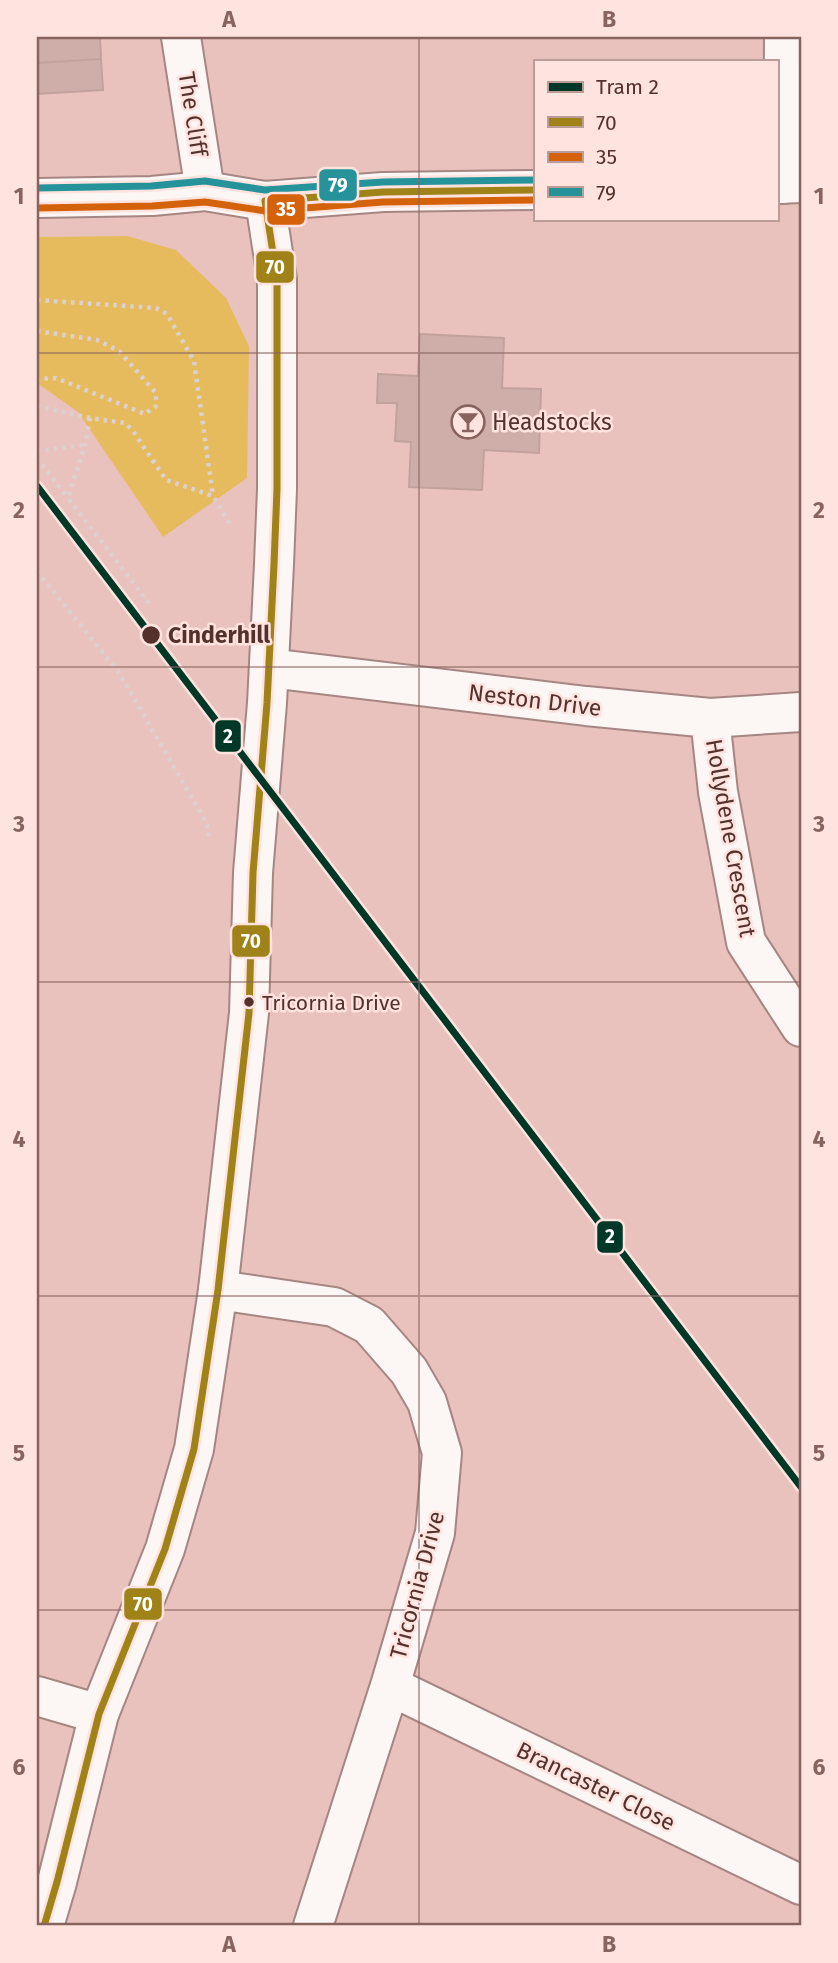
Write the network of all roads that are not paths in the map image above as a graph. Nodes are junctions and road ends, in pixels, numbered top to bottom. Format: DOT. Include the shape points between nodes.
graph roads {
  1 [pos="181,37"];
  2 [pos="784,37"];
  3 [pos="787,184"];
  4 [pos="534,190"];
  5 [pos="205,191"];
  6 [pos="37,198"];
  7 [pos="265,201"];
  8 [pos="268,686"];
  9 [pos="801,712"];
  10 [pos="710,718"];
  11 [pos="801,1027"];
  12 [pos="218,1290"];
  13 [pos="390,1686"];
  14 [pos="37,1696"];
  15 [pos="99,1714"];
  16 [pos="801,1885"];
  17 [pos="44,1926"];
  18 [pos="313,1926"];
  1 -- 5 [label="street, The Cliff"];
  2 -- 3 [label="street"];
  4 -- 7 [label="street" via="383,192"];
  5 -- 6 [label="street" via="152,197"];
  5 -- 7 [label="street"];
  7 -- 8 [label="street" via="277,279 277,489"];
  8 -- 10 [label="street, Neston Drive"];
  8 -- 12 [label="street" via="253,864 248,1013"];
  9 -- 10 [label="street, Neston Drive"];
  10 -- 11 [label="street, Hollydene Crescent" via="718,792 746,942"];
  12 -- 13 [label="street, Tricornia Drive" via="334,1307 369,1325 409,1371 427,1402 442,1453 435,1532"];
  12 -- 15 [label="street" via="194,1450 164,1549"];
  13 -- 16 [label="street, Brancaster Close"];
  13 -- 18 [label="street, Tricornia Drive"];
  14 -- 15 [label="street"];
  15 -- 17 [label="street"];
}
